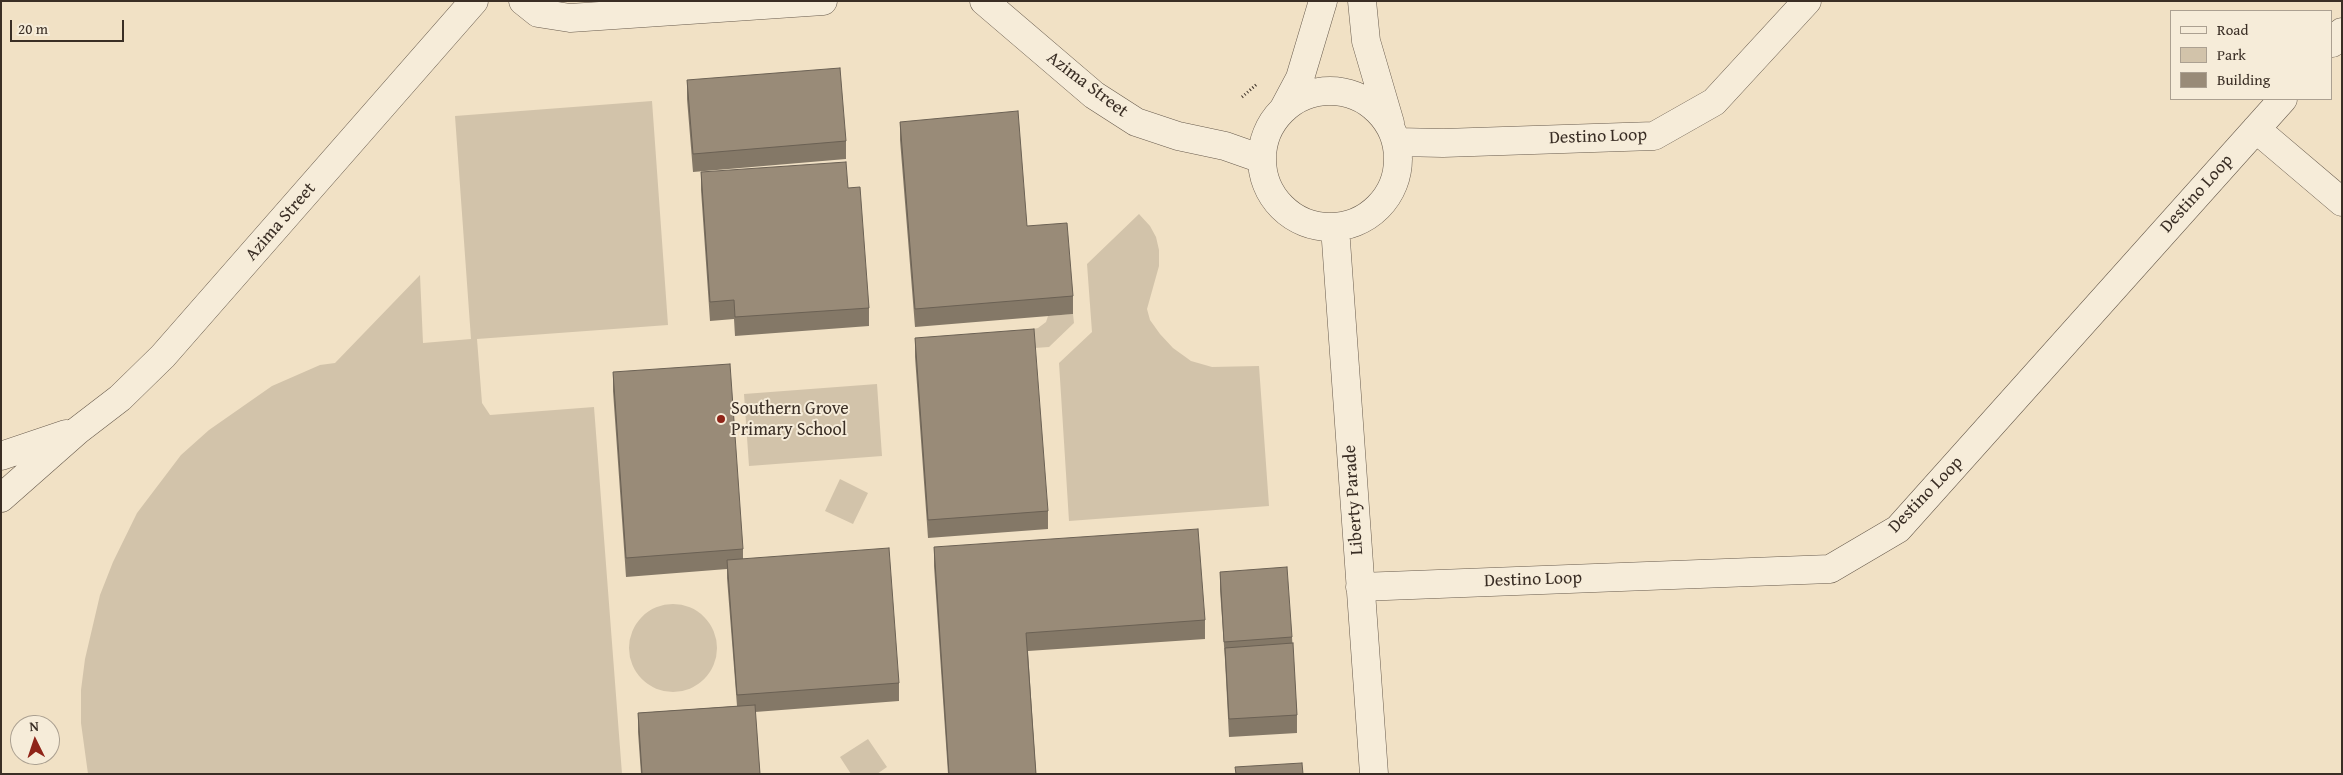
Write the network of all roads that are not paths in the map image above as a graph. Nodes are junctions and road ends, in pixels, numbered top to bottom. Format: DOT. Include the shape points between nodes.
graph roads {
  1 [pos="474,1"];
  2 [pos="523,1"];
  3 [pos="823,1"];
  4 [pos="984,1"];
  5 [pos="1323,1"];
  6 [pos="1362,1"];
  7 [pos="1807,1"];
  8 [pos="2342,32"];
  9 [pos="2333,42"];
  10 [pos="2282,100"];
  11 [pos="1284,108"];
  12 [pos="2256,129"];
  13 [pos="1394,134"];
  14 [pos="1262,159"];
  15 [pos="2342,202"];
  16 [pos="1335,227"];
  17 [pos="77,431"];
  18 [pos="1,456"];
  19 [pos="1,498"];
  20 [pos="1360,587"];
  21 [pos="1374,774"];
  1 -- 17 [label="street, Azima Street" via="163,356 120,398"];
  2 -- 3 [label="street" via="538,13 570,18"];
  4 -- 14 [label="street, Azima Street" via="1094,95 1136,122"];
  5 -- 11 [label="street" via="1300,78"];
  6 -- 13 [label="street" via="1366,41"];
  7 -- 13 [label="street, Destino Loop" via="1714,102 1654,136 1443,143"];
  8 -- 9 [label="street"];
  10 -- 12 [label="street, Destino Loop"];
  11 -- 13 [label="street" via="1300,97 1318,91 1352,94 1381,113"];
  11 -- 14 [label="street" via="1272,122 1264,140"];
  12 -- 15 [label="street"];
  12 -- 20 [label="street, Destino Loop" via="1898,529 1830,569"];
  13 -- 16 [label="street" via="1399,162 1386,199 1372,213 1354,223"];
  14 -- 16 [label="street" via="1265,181 1276,200 1292,216 1312,225"];
  16 -- 20 [label="street, Liberty Parade"];
  17 -- 18 [label="street"];
  17 -- 19 [label="street, Azima Street"];
  20 -- 21 [label="street, Liberty Parade"];
}
